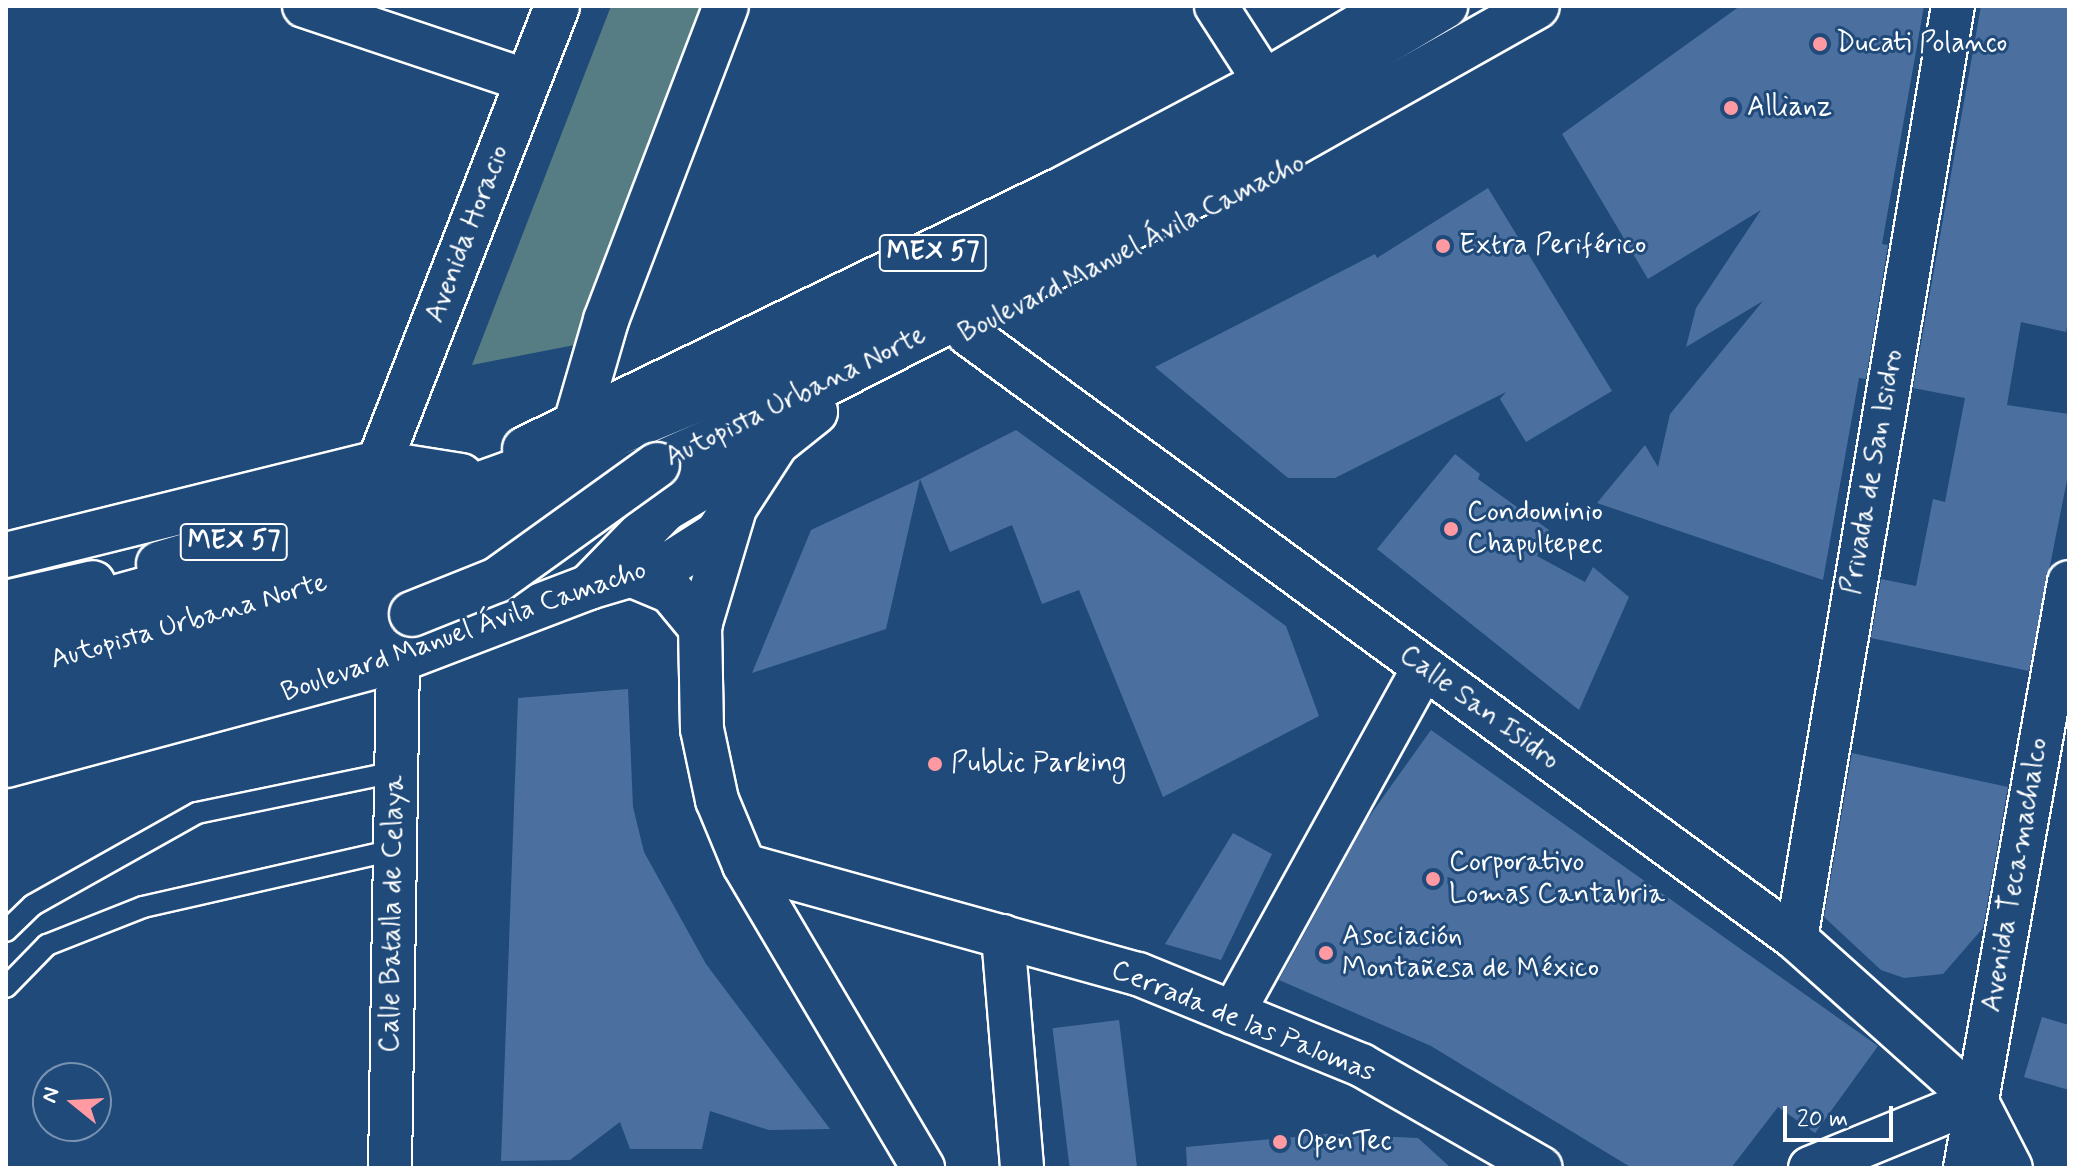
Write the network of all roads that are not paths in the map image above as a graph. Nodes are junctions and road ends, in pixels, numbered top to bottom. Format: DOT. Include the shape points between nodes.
graph roads {
  1 [pos="304,6"];
  2 [pos="557,6"];
  3 [pos="726,6"];
  4 [pos="1216,6"];
  5 [pos="1393,6"];
  6 [pos="1445,6"];
  7 [pos="1537,6"];
  8 [pos="1564,6"];
  9 [pos="1953,6"];
  10 [pos="528,81"];
  11 [pos="1265,82"];
  12 [pos="968,334"];
  13 [pos="815,412"];
  14 [pos="575,427"];
  15 [pos="776,443"];
  16 [pos="379,463"];
  17 [pos="657,465"];
  18 [pos="461,476"];
  19 [pos="734,512"];
  20 [pos="6,555"];
  21 [pos="630,574"];
  22 [pos="2069,582"];
  23 [pos="589,587"];
  24 [pos="6,603"];
  25 [pos="700,626"];
  26 [pos="6,628"];
  27 [pos="385,664"];
  28 [pos="1424,667"];
  29 [pos="6,671"];
  30 [pos="6,695"];
  31 [pos="6,732"];
  32 [pos="6,765"];
  33 [pos="384,772"];
  34 [pos="382,852"];
  35 [pos="744,865"];
  36 [pos="6,931"];
  37 [pos="1003,936"];
  38 [pos="1796,939"];
  39 [pos="6,987"];
  40 [pos="1233,1013"];
  41 [pos="1976,1100"];
  42 [pos="367,1168"];
  43 [pos="390,1168"];
  44 [pos="923,1168"];
  45 [pos="1022,1168"];
  46 [pos="1541,1168"];
  47 [pos="1810,1168"];
  48 [pos="1965,1168"];
  49 [pos="2011,1168"];
  1 -- 10 [label="street"];
  2 -- 10 [label="main road, Avenida Horacio"];
  3 -- 14 [label="main road" via="606,320"];
  4 -- 11 [label="street"];
  5 -- 11 [label="main road, MEX 57"];
  6 -- 26 [label="main road, Autopista Urbana Norte" via="1289,99 706,396 559,456 324,540"];
  7 -- 17 [label="main road, Autopista Urbana Norte" via="1271,156"];
  8 -- 12 [label="main road, Boulevard Manuel Ávila Camacho" via="1328,147"];
  9 -- 38 [label="street, Privada de San Isidro"];
  10 -- 16 [label="main road, Avenida Horacio"];
  11 -- 14 [label="main road, MEX 57" via="1065,188"];
  12 -- 13 [label="main road, Boulevard Manuel Ávila Camacho"];
  12 -- 28 [label="street, Calle San Isidro"];
  13 -- 15 [label="main road"];
  13 -- 30 [label="main road, Boulevard Manuel Ávila Camacho" via="507,546 180,651"];
  14 -- 18 [label="main road, MEX 57"];
  15 -- 19 [label="main road, Boulevard Manuel Ávila Camacho"];
  15 -- 23 [label="main road" via="665,509"];
  16 -- 18 [label="main road"];
  16 -- 20 [label="main road"];
  17 -- 29 [label="main road, Autopista Urbana Norte, bridge" via="344,578"];
  17 -- 31 [label="main road, bridge" via="542,550 483,586 226,676"];
  18 -- 24 [label="main road, MEX 57" via="73,589"];
  19 -- 21 [label="main road, Boulevard Manuel Ávila Camacho" via="717,534 693,551"];
  19 -- 25 [label="street"];
  21 -- 23 [label="main road, Boulevard Manuel Ávila Camacho"];
  21 -- 25 [label="main road" via="671,591"];
  22 -- 41 [label="street, Avenida Tecamachalco"];
  23 -- 27 [label="main road, Boulevard Manuel Ávila Camacho"];
  25 -- 35 [label="street" via="702,729 717,800"];
  27 -- 32 [label="main road, Boulevard Manuel Ávila Camacho"];
  27 -- 33 [label="street, Calle Batalla de Celaya"];
  28 -- 38 [label="street, Calle San Isidro"];
  28 -- 40 [label="street"];
  33 -- 34 [label="street, Calle Batalla de Celaya"];
  33 -- 36 [label="lane" via="197,813 33,905"];
  34 -- 39 [label="lane" via="143,907 47,945"];
  34 -- 42 [label="street, Calle Batalla de Celaya"];
  34 -- 43 [label="street, Calle Batalla de Celaya"];
  35 -- 37 [label="street, Cerrada de las Palomas"];
  35 -- 44 [label="street"];
  37 -- 40 [label="street, Cerrada de las Palomas" via="1138,974"];
  37 -- 45 [label="street"];
  38 -- 41 [label="street, Calle San Isidro"];
  40 -- 46 [label="street, Cerrada de las Palomas" via="1361,1065"];
  41 -- 47 [label="street"];
  41 -- 48 [label="street, Avenida Tecamachalco"];
  41 -- 49 [label="street"];
}
